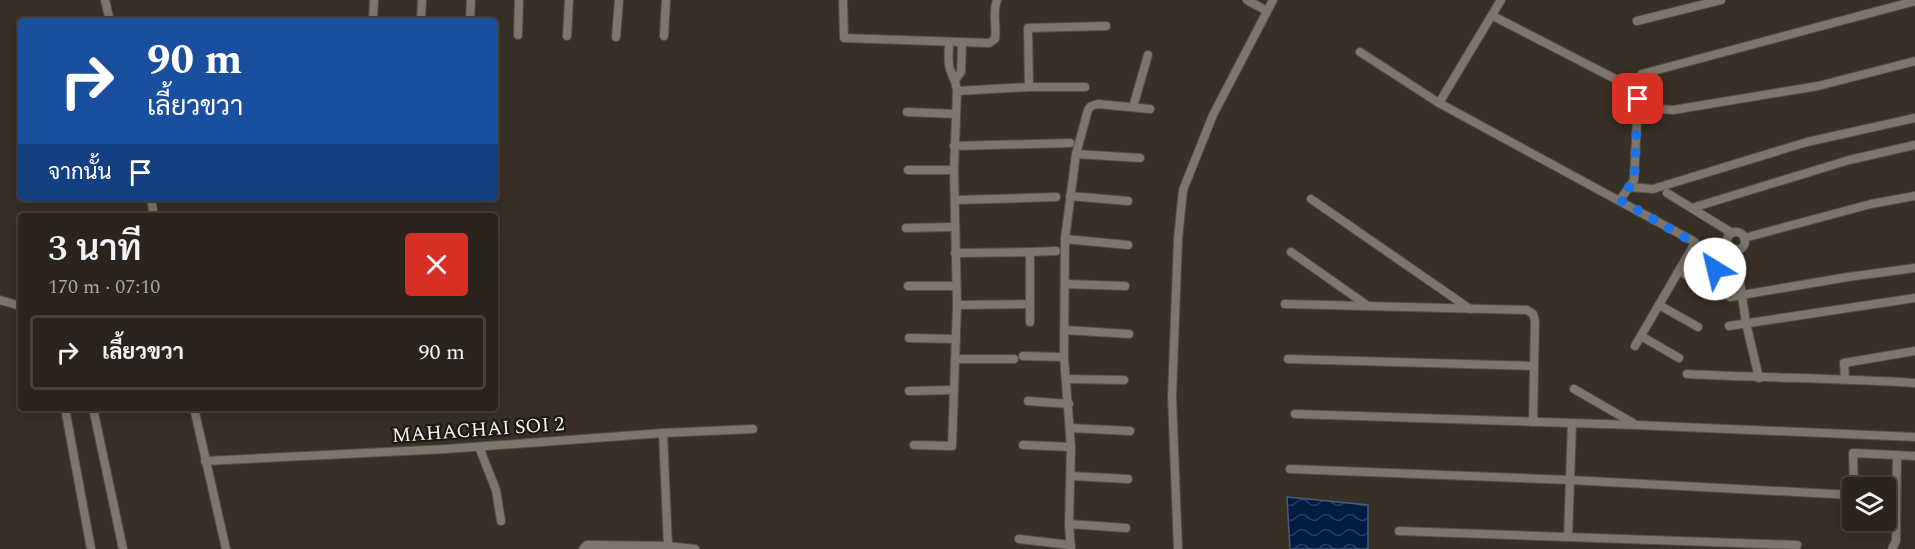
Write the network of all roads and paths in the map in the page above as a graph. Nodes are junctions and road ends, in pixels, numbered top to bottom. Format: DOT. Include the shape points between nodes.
graph roads {
  1 [pos="105,0"];
  2 [pos="374,0"];
  3 [pos="423,0"];
  4 [pos="471,0"];
  5 [pos="519,0"];
  6 [pos="569,0"];
  7 [pos="619,0"];
  8 [pos="666,0"];
  9 [pos="843,0"];
  10 [pos="997,0"];
  11 [pos="1247,0"];
  12 [pos="1273,0"];
  13 [pos="1501,0"];
  14 [pos="1720,0"];
  15 [pos="1915,2"];
  16 [pos="1267,11"];
  17 [pos="1493,16"];
  18 [pos="109,18"];
  19 [pos="373,18"];
  20 [pos="421,18"];
  21 [pos="470,18"];
  22 [pos="1637,21"];
  23 [pos="1106,26"];
  24 [pos="518,35"];
  25 [pos="567,36"];
  26 [pos="664,36"];
  27 [pos="616,37"];
  28 [pos="949,42"];
  29 [pos="962,43"];
  30 [pos="1360,52"];
  31 [pos="1148,55"];
  32 [pos="1915,62"];
  33 [pos="1642,74"];
  34 [pos="956,79"];
  35 [pos="1029,87"];
  36 [pos="1085,87"];
  37 [pos="957,91"];
  38 [pos="1638,99"];
  39 [pos="1439,103"];
  40 [pos="1133,107"];
  41 [pos="1150,109"];
  42 [pos="907,112"];
  43 [pos="956,114"];
  44 [pos="1915,118"];
  45 [pos="1070,143"];
  46 [pos="1915,145"];
  47 [pos="954,146"];
  48 [pos="1076,154"];
  49 [pos="1140,158"];
  50 [pos="908,170"];
  51 [pos="954,170"];
  52 [pos="1629,187"];
  53 [pos="1667,193"];
  54 [pos="1070,196"];
  55 [pos="1915,196"];
  56 [pos="1056,197"];
  57 [pos="1311,199"];
  58 [pos="955,200"];
  59 [pos="1620,200"];
  60 [pos="1128,201"];
  61 [pos="1692,208"];
  62 [pos="954,227"];
  63 [pos="906,228"];
  64 [pos="1732,233"];
  65 [pos="1744,238"];
  66 [pos="1065,239"];
  67 [pos="1695,243"];
  68 [pos="1128,245"];
  69 [pos="1735,249"];
  70 [pos="1056,251"];
  71 [pos="1030,252"];
  72 [pos="1291,252"];
  73 [pos="955,253"];
  74 [pos="1915,268"];
  75 [pos="1679,271"];
  76 [pos="1065,284"];
  77 [pos="909,286"];
  78 [pos="956,286"];
  79 [pos="1125,286"];
  80 [pos="1716,291"];
  81 [pos="1743,296"];
  82 [pos="1915,298"];
  83 [pos="0,300"];
  84 [pos="1030,304"];
  85 [pos="1285,304"];
  86 [pos="18,305"];
  87 [pos="957,305"];
  88 [pos="1659,305"];
  89 [pos="1368,306"];
  90 [pos="1470,310"];
  91 [pos="1030,322"];
  92 [pos="1746,323"];
  93 [pos="1729,326"];
  94 [pos="1698,327"];
  95 [pos="1065,330"];
  96 [pos="1129,333"];
  97 [pos="1641,336"];
  98 [pos="909,338"];
  99 [pos="956,339"];
  100 [pos="1635,346"];
  101 [pos="1915,351"];
  102 [pos="1023,356"];
  103 [pos="1064,357"];
  104 [pos="1679,358"];
  105 [pos="955,359"];
  106 [pos="1014,359"];
  107 [pos="1288,359"];
  108 [pos="1534,366"];
  109 [pos="1687,374"];
  110 [pos="1759,378"];
  111 [pos="1066,379"];
  112 [pos="1845,379"];
  113 [pos="1124,380"];
  114 [pos="1915,383"];
  115 [pos="1574,389"];
  116 [pos="954,390"];
  117 [pos="909,391"];
  118 [pos="1028,401"];
  119 [pos="1069,404"];
  120 [pos="65,411"];
  121 [pos="94,411"];
  122 [pos="195,411"];
  123 [pos="1295,414"];
  124 [pos="1533,422"];
  125 [pos="1572,423"];
  126 [pos="1636,425"];
  127 [pos="1070,428"];
  128 [pos="753,429"];
  129 [pos="1130,431"];
  130 [pos="663,433"];
  131 [pos="1915,437"];
  132 [pos="914,445"];
  133 [pos="1023,445"];
  134 [pos="479,447"];
  135 [pos="1071,447"];
  136 [pos="1897,455"];
  137 [pos="1915,456"];
  138 [pos="205,461"];
  139 [pos="1290,469"];
  140 [pos="1071,476"];
  141 [pos="1854,477"];
  142 [pos="1128,479"];
  143 [pos="1570,480"];
  144 [pos="1842,494"];
  145 [pos="501,521"];
  146 [pos="1069,524"];
  147 [pos="1126,528"];
  148 [pos="1399,531"];
  149 [pos="1568,537"];
  150 [pos="1019,539"];
  151 [pos="1797,545"];
  152 [pos="669,546"];
  153 [pos="1071,547"];
  154 [pos="91,549"];
  155 [pos="123,549"];
  156 [pos="226,549"];
  157 [pos="583,549"];
  158 [pos="695,549"];
  159 [pos="1178,549"];
  160 [pos="1892,549"];
  1 -- 18 [label="street"];
  2 -- 19 [label="street"];
  3 -- 20 [label="street"];
  4 -- 21 [label="street"];
  5 -- 24 [label="street"];
  6 -- 25 [label="street"];
  7 -- 27 [label="street"];
  8 -- 26 [label="street"];
  9 -- 28 [label="street" via="844,38"];
  10 -- 29 [label="street" via="995,39 989,43"];
  11 -- 16 [label="street"];
  12 -- 16 [label="street"];
  13 -- 17 [label="street"];
  14 -- 22 [label="street"];
  15 -- 33 [label="street"];
  16 -- 159 [label="street" via="1213,115 1183,190 1179,214 1172,397"];
  17 -- 32 [label="street" via="1631,87 1660,109 1770,95"];
  17 -- 39 [label="street"];
  23 -- 35 [label="street" via="1028,28"];
  28 -- 29 [label="street"];
  28 -- 34 [label="street" via="949,64"];
  29 -- 34 [label="street" via="961,72"];
  30 -- 39 [label="street"];
  31 -- 40 [label="street"];
  34 -- 37 [label="street"];
  35 -- 36 [label="street"];
  35 -- 37 [label="street"];
  37 -- 43 [label="street"];
  38 -- 52 [label="street" via="1634,180"];
  39 -- 59 [label="street"];
  40 -- 41 [label="street"];
  40 -- 48 [label="street" via="1091,106"];
  42 -- 43 [label="street"];
  43 -- 47 [label="street"];
  44 -- 52 [label="street" via="1807,142 1653,189"];
  45 -- 47 [label="street"];
  46 -- 61 [label="street" via="1849,160"];
  47 -- 51 [label="street"];
  48 -- 49 [label="street"];
  48 -- 54 [label="street"];
  50 -- 51 [label="street"];
  51 -- 58 [label="street"];
  52 -- 59 [label="street"];
  53 -- 61 [label="street"];
  54 -- 60 [label="street"];
  54 -- 66 [label="street"];
  55 -- 65 [label="street"];
  56 -- 58 [label="street"];
  57 -- 90 [label="street"];
  58 -- 62 [label="street"];
  59 -- 67 [label="street"];
  61 -- 64 [label="street"];
  62 -- 63 [label="street"];
  62 -- 73 [label="street"];
  64 -- 65 [label="street" via="1741,233"];
  64 -- 69 [label="street" via="1728,244"];
  65 -- 69 [label="street" via="1742,247"];
  66 -- 68 [label="street"];
  66 -- 76 [label="street"];
  67 -- 75 [label="street"];
  67 -- 81 [label="street" via="1713,262 1720,289 1730,297"];
  69 -- 81 [label="street"];
  70 -- 71 [label="street"];
  71 -- 73 [label="street"];
  71 -- 84 [label="street"];
  72 -- 89 [label="street"];
  73 -- 78 [label="street"];
  74 -- 81 [label="street"];
  75 -- 80 [label="street"];
  75 -- 88 [label="street"];
  76 -- 79 [label="street"];
  76 -- 95 [label="street"];
  77 -- 78 [label="street"];
  78 -- 87 [label="street"];
  81 -- 92 [label="street"];
  82 -- 92 [label="street"];
  83 -- 86 [label="street"];
  84 -- 87 [label="street"];
  84 -- 91 [label="street"];
  85 -- 89 [label="street"];
  87 -- 99 [label="street"];
  88 -- 94 [label="street"];
  88 -- 97 [label="street"];
  89 -- 90 [label="street"];
  90 -- 108 [label="street" via="1527,310 1533,314"];
  92 -- 93 [label="street"];
  92 -- 110 [label="street"];
  95 -- 96 [label="street"];
  95 -- 103 [label="street"];
  97 -- 100 [label="street"];
  97 -- 104 [label="street"];
  98 -- 99 [label="street"];
  99 -- 105 [label="street"];
  101 -- 112 [label="street" via="1844,363"];
  102 -- 103 [label="street"];
  103 -- 111 [label="street"];
  105 -- 106 [label="street"];
  105 -- 116 [label="street"];
  107 -- 108 [label="street"];
  108 -- 124 [label="street"];
  109 -- 110 [label="street"];
  110 -- 112 [label="street"];
  111 -- 113 [label="street"];
  111 -- 119 [label="street"];
  112 -- 114 [label="street"];
  115 -- 126 [label="street"];
  116 -- 117 [label="street"];
  116 -- 132 [label="street" via="952,446"];
  118 -- 119 [label="street"];
  119 -- 127 [label="street"];
  120 -- 154 [label="street"];
  121 -- 155 [label="street"];
  122 -- 138 [label="street"];
  123 -- 124 [label="street"];
  124 -- 125 [label="street"];
  125 -- 126 [label="street"];
  125 -- 143 [label="street"];
  126 -- 131 [label="street"];
  127 -- 129 [label="street"];
  127 -- 135 [label="street"];
  128 -- 130 [label="street, MAHACHAI SOI 2"];
  130 -- 134 [label="street, MAHACHAI SOI 2"];
  130 -- 152 [label="street"];
  133 -- 135 [label="street"];
  134 -- 138 [label="street, MAHACHAI SOI 2"];
  134 -- 145 [label="street" via="496,490"];
  135 -- 140 [label="street"];
  136 -- 137 [label="street"];
  136 -- 141 [label="street" via="1853,453"];
  136 -- 160 [label="street" via="1896,541"];
  138 -- 156 [label="street"];
  139 -- 143 [label="street"];
  140 -- 142 [label="street"];
  140 -- 146 [label="street"];
  143 -- 144 [label="street"];
  143 -- 149 [label="street"];
  146 -- 147 [label="street"];
  146 -- 153 [label="street"];
  148 -- 149 [label="street"];
  149 -- 151 [label="street"];
  150 -- 153 [label="street"];
  152 -- 157 [label="street" via="592,544"];
  152 -- 158 [label="street"];
}
